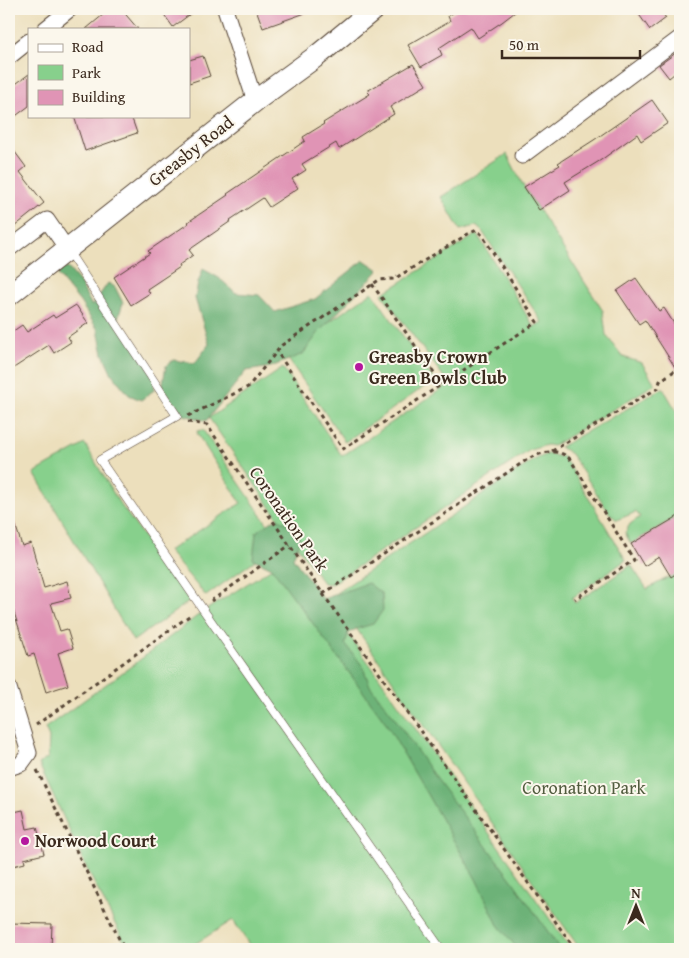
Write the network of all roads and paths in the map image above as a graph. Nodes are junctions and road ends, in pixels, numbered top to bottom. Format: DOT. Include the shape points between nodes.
graph roads {
  1 [pos="70,9"];
  2 [pos="225,9"];
  3 [pos="374,9"];
  4 [pos="46,28"];
  5 [pos="680,38"];
  6 [pos="28,42"];
  7 [pos="9,57"];
  8 [pos="255,101"];
  9 [pos="522,156"];
  10 [pos="9,249"];
  11 [pos="67,249"];
  12 [pos="372,284"];
  13 [pos="9,295"];
  14 [pos="277,352"];
  15 [pos="680,366"];
  16 [pos="442,384"];
  17 [pos="177,416"];
  18 [pos="551,451"];
  19 [pos="290,545"];
  20 [pos="323,594"];
  21 [pos="575,599"];
  22 [pos="202,608"];
  23 [pos="9,688"];
  24 [pos="24,734"];
  25 [pos="26,756"];
  26 [pos="9,768"];
  27 [pos="124,949"];
  28 [pos="441,949"];
  29 [pos="575,949"];
  1 -- 4 [label="street"];
  2 -- 8 [label="street"];
  3 -- 8 [label="main road, Greasby Road"];
  5 -- 9 [label="street"];
  6 -- 7 [label="street"];
  8 -- 11 [label="main road, Greasby Road"];
  10 -- 11 [label="street" via="47,220"];
  11 -- 13 [label="main road, Greasby Road"];
  11 -- 17 [label="lane"];
  12 -- 14 [label="path"];
  12 -- 16 [label="path"];
  12 -- 16 [label="path" via="394,279 476,230 482,235 537,322"];
  14 -- 16 [label="path" via="343,449"];
  14 -- 17 [label="path" via="248,387 189,416"];
  15 -- 18 [label="path" via="660,382 658,388"];
  17 -- 19 [label="path, Coronation Park" via="207,425"];
  17 -- 22 [label="lane" via="100,460"];
  18 -- 20 [label="path" via="540,452 528,459"];
  18 -- 21 [label="path" via="565,454 570,459 634,560"];
  19 -- 20 [label="path, Coronation Park"];
  19 -- 22 [label="path"];
  20 -- 29 [label="path, Coronation Park"];
  22 -- 24 [label="path"];
  22 -- 28 [label="lane"];
  23 -- 24 [label="street"];
  24 -- 25 [label="street" via="29,752"];
  25 -- 26 [label="street" via="21,764"];
  25 -- 27 [label="path" via="34,764"];
}
